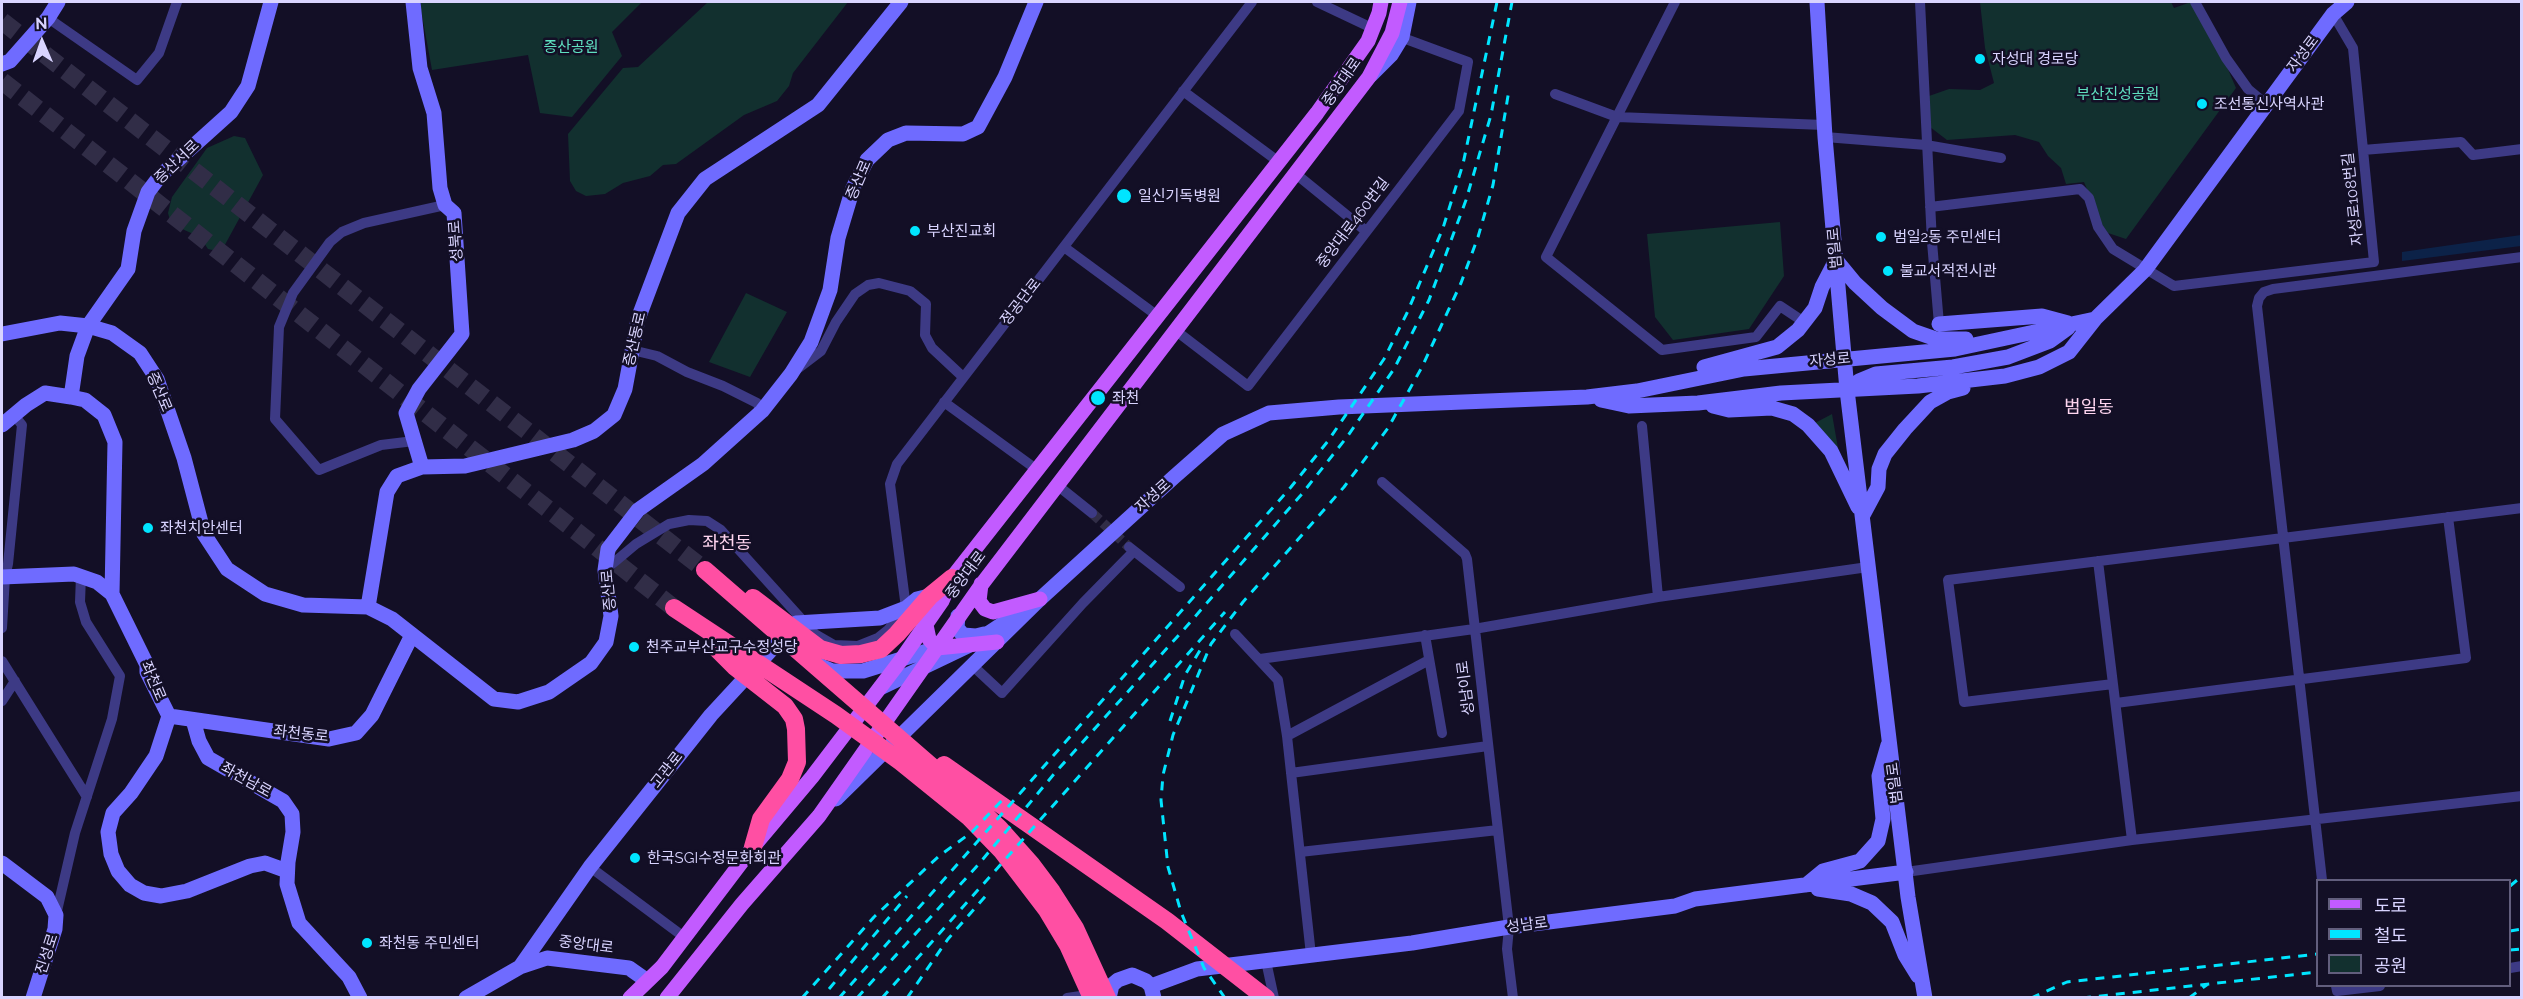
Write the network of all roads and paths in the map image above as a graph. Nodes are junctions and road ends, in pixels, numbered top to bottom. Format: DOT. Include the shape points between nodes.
graph roads {
  1 [pos="58,2"];
  2 [pos="177,2"];
  3 [pos="271,2"];
  4 [pos="413,2"];
  5 [pos="901,2"];
  6 [pos="1036,2"];
  7 [pos="1252,2"];
  8 [pos="1317,2"];
  9 [pos="1381,2"];
  10 [pos="1400,2"];
  11 [pos="1409,2"];
  12 [pos="1675,2"];
  13 [pos="1816,2"];
  14 [pos="1920,2"];
  15 [pos="2195,2"];
  16 [pos="2348,2"];
  17 [pos="2335,8"];
  18 [pos="48,18"];
  19 [pos="1374,29"];
  20 [pos="1397,35"];
  21 [pos="2,64"];
  22 [pos="1183,91"];
  23 [pos="1555,94"];
  24 [pos="2266,104"];
  25 [pos="1617,117"];
  26 [pos="1825,131"];
  27 [pos="1926,145"];
  28 [pos="2522,149"];
  29 [pos="2363,150"];
  30 [pos="2001,158"];
  31 [pos="1279,162"];
  32 [pos="1296,174"];
  33 [pos="445,205"];
  34 [pos="1930,207"];
  35 [pos="1366,231"];
  36 [pos="1064,247"];
  37 [pos="2522,257"];
  38 [pos="1836,261"];
  39 [pos="2145,270"];
  40 [pos="1159,317"];
  41 [pos="2095,319"];
  42 [pos="1804,322"];
  43 [pos="1939,324"];
  44 [pos="2074,324"];
  45 [pos="88,326"];
  46 [pos="1175,330"];
  47 [pos="2,334"];
  48 [pos="1997,341"];
  49 [pos="632,350"];
  50 [pos="1844,358"];
  51 [pos="791,374"];
  52 [pos="963,378"];
  53 [pos="1976,380"];
  54 [pos="1847,390"];
  55 [pos="1637,391"];
  56 [pos="71,397"];
  57 [pos="1587,397"];
  58 [pos="1093,401"];
  59 [pos="944,402"];
  60 [pos="1698,403"];
  61 [pos="762,411"];
  62 [pos="14,415"];
  63 [pos="2,425"];
  64 [pos="1642,426"];
  65 [pos="414,441"];
  66 [pos="1086,448"];
  67 [pos="422,467"];
  68 [pos="1036,469"];
  69 [pos="1383,482"];
  70 [pos="1057,485"];
  71 [pos="2522,508"];
  72 [pos="1092,513"];
  73 [pos="1863,515"];
  74 [pos="2448,517"];
  75 [pos="2284,538"];
  76 [pos="2098,561"];
  77 [pos="1868,567"];
  78 [pos="605,570"];
  79 [pos="705,570"];
  80 [pos="81,576"];
  81 [pos="3,577"];
  82 [pos="952,578"];
  83 [pos="981,584"];
  84 [pos="1180,587"];
  85 [pos="112,594"];
  86 [pos="930,596"];
  87 [pos="1659,597"];
  88 [pos="1040,599"];
  89 [pos="368,607"];
  90 [pos="906,608"];
  91 [pos="680,612"];
  92 [pos="958,616"];
  93 [pos="770,619"];
  94 [pos="926,625"];
  95 [pos="2,628"];
  96 [pos="1474,629"];
  97 [pos="893,632"];
  98 [pos="1235,634"];
  99 [pos="412,635"];
  100 [pos="1425,635"];
  101 [pos="993,637"];
  102 [pos="972,644"];
  103 [pos="774,646"];
  104 [pos="937,648"];
  105 [pos="1260,659"];
  106 [pos="901,660"];
  107 [pos="1429,660"];
  108 [pos="2,661"];
  109 [pos="739,662"];
  110 [pos="972,665"];
  111 [pos="921,669"];
  112 [pos="2301,679"];
  113 [pos="15,681"];
  114 [pos="2113,684"];
  115 [pos="880,688"];
  116 [pos="2,701"];
  117 [pos="2116,703"];
  118 [pos="169,716"];
  119 [pos="193,720"];
  120 [pos="892,732"];
  121 [pos="1442,733"];
  122 [pos="1287,736"];
  123 [pos="1890,738"];
  124 [pos="1488,746"];
  125 [pos="1291,772"];
  126 [pos="2522,796"];
  127 [pos="87,797"];
  128 [pos="819,816"];
  129 [pos="2314,819"];
  130 [pos="1498,831"];
  131 [pos="2133,840"];
  132 [pos="753,847"];
  133 [pos="1300,852"];
  134 [pos="2,863"];
  135 [pos="590,867"];
  136 [pos="288,871"];
  137 [pos="1906,872"];
  138 [pos="2322,879"];
  139 [pos="1803,887"];
  140 [pos="56,915"];
  141 [pos="1509,927"];
  142 [pos="684,937"];
  143 [pos="1311,955"];
  144 [pos="1266,961"];
  145 [pos="1243,964"];
  146 [pos="520,966"];
  147 [pos="646,980"];
  148 [pos="1922,981"];
  149 [pos="2336,987"];
  150 [pos="2371,987"];
  151 [pos="1153,992"];
  152 [pos="1104,996"];
  153 [pos="1067,997"];
  154 [pos="33,998"];
  155 [pos="360,998"];
  156 [pos="466,998"];
  157 [pos="630,998"];
  158 [pos="667,998"];
  159 [pos="1260,998"];
  160 [pos="1266,998"];
  161 [pos="1274,998"];
  162 [pos="1513,998"];
  163 [pos="1925,998"];
  1 -- 18 [label="main road"];
  2 -- 18 [label="street" via="159,53 137,80"];
  3 -- 45 [label="main road, 증산서로" via="248,86 231,112 160,176 148,192 134,231 128,269"];
  4 -- 33 [label="main road, 성북로" via="420,68 434,113"];
  5 -- 49 [label="main road, 증산동로" via="818,105 705,180 678,213 638,319"];
  6 -- 51 [label="main road, 증산로" via="1005,77 978,127 963,134 906,133 888,140 867,160 853,188 838,238 830,290 811,342"];
  7 -- 22 [label="street, 정공단로"];
  8 -- 19 [label="street"];
  9 -- 19 [label="main road, 중앙대로"];
  10 -- 20 [label="main road, 중앙대로"];
  11 -- 20 [label="main road"];
  12 -- 25 [label="street"];
  13 -- 26 [label="main road, 범일로"];
  14 -- 27 [label="street"];
  15 -- 24 [label="street" via="2226,58 2248,89"];
  16 -- 17 [label="main road, 자성로"];
  17 -- 24 [label="main road, 자성로"];
  17 -- 29 [label="street, 자성로108번길" via="2353,48"];
  18 -- 21 [label="main road" via="10,61"];
  19 -- 31 [label="main road, 중앙대로"];
  20 -- 32 [label="main road, 중앙대로"];
  20 -- 35 [label="street, 중앙대로460번길" via="1468,62 1467,72 1459,111"];
  22 -- 31 [label="street"];
  22 -- 36 [label="street, 정공단로"];
  23 -- 25 [label="street"];
  24 -- 39 [label="main road, 자성로"];
  25 -- 26 [label="street"];
  25 -- 42 [label="street" via="1546,256 1662,350 1756,337 1780,306"];
  26 -- 27 [label="street"];
  26 -- 38 [label="main road, 범일로"];
  27 -- 30 [label="street"];
  27 -- 34 [label="street"];
  28 -- 29 [label="street" via="2473,155 2461,142"];
  29 -- 39 [label="street, 자성로108번길" via="2374,262 2174,285"];
  31 -- 40 [label="main road, 중앙대로"];
  32 -- 35 [label="street"];
  32 -- 46 [label="main road, 중앙대로"];
  33 -- 65 [label="main road, 성북로" via="454,213 462,334 405,413"];
  33 -- 65 [label="street" via="364,223 342,232 330,242 293,293 279,327 275,419 319,470 381,444"];
  34 -- 39 [label="street" via="2080,189 2089,198 2098,227 2113,249"];
  34 -- 43 [label="street"];
  35 -- 46 [label="street, 중앙대로460번길" via="1248,386"];
  36 -- 40 [label="street"];
  36 -- 52 [label="street, 정공단로"];
  37 -- 75 [label="street" via="2273,289 2259,297"];
  38 -- 42 [label="main road" via="1815,308"];
  38 -- 48 [label="main road" via="1882,308 1913,331 1936,339"];
  38 -- 50 [label="main road, 범일로"];
  39 -- 41 [label="main road, 자성로"];
  40 -- 58 [label="main road, 중앙대로"];
  41 -- 44 [label="main road, 자성로"];
  41 -- 53 [label="main road, 자성로" via="2069,352 2039,367"];
  42 -- 55 [label="main road" via="1777,348 1677,375"];
  43 -- 44 [label="main road" via="2042,316"];
  44 -- 48 [label="main road, 자성로"];
  44 -- 54 [label="main road, 자성로" via="2049,342 2008,357 1876,374"];
  45 -- 47 [label="main road, 증산로" via="60,323"];
  45 -- 56 [label="main road" via="76,356"];
  45 -- 89 [label="main road, 증산로" via="112,333 140,353 157,379 204,534 227,569 265,594 303,605"];
  46 -- 66 [label="main road, 중앙대로"];
  48 -- 50 [label="main road, 자성로" via="1954,349"];
  49 -- 61 [label="street" via="657,356 723,386 757,403"];
  49 -- 67 [label="main road, 증산동로" via="625,389 614,415 594,431 573,440 465,466"];
  50 -- 54 [label="main road, 범일로"];
  50 -- 55 [label="main road, 자성로" via="1744,369"];
  51 -- 52 [label="street" via="821,351 855,294 879,283 910,291 926,304 926,335 932,348"];
  51 -- 61 [label="main road, 증산로"];
  52 -- 59 [label="street, 정공단로"];
  53 -- 54 [label="main road, 자성로"];
  53 -- 73 [label="main road" via="1930,402 1905,429 1885,454 1878,487"];
  54 -- 60 [label="main road, 자성로"];
  54 -- 73 [label="main road, 범일로"];
  55 -- 57 [label="main road, 자성로"];
  56 -- 62 [label="main road, 좌천로" via="45,393"];
  56 -- 85 [label="main road, 좌천로" via="85,400 104,415 115,442"];
  57 -- 60 [label="main road, 자성로" via="1629,406"];
  57 -- 88 [label="main road, 자성로" via="1269,413 1223,434"];
  58 -- 66 [label="main road" via="1057,460 1061,463"];
  58 -- 68 [label="main road, 중앙대로"];
  59 -- 68 [label="street"];
  59 -- 90 [label="street, 정공단로" via="897,464 890,484"];
  60 -- 73 [label="main road" via="1729,410 1772,408 1793,414 1831,451"];
  61 -- 78 [label="main road, 증산로" via="703,464 638,510 608,549"];
  62 -- 63 [label="main road, 좌천로"];
  62 -- 81 [label="street" via="21,425 8,564"];
  64 -- 87 [label="street"];
  65 -- 67 [label="main road, 성북로"];
  66 -- 70 [label="main road, 중앙대로"];
  67 -- 89 [label="main road, 증산동로" via="397,476 387,492"];
  68 -- 82 [label="main road, 중앙대로"];
  69 -- 96 [label="street, 성남이로" via="1465,554"];
  70 -- 72 [label="street"];
  70 -- 83 [label="main road, 중앙대로"];
  71 -- 74 [label="street"];
  73 -- 77 [label="main road, 범일로"];
  74 -- 75 [label="street"];
  74 -- 112 [label="street" via="2466,658"];
  75 -- 76 [label="street"];
  75 -- 112 [label="street"];
  76 -- 114 [label="street"];
  76 -- 114 [label="street" via="1948,580 1964,702"];
  77 -- 87 [label="street"];
  77 -- 123 [label="main road, 범일로"];
  78 -- 97 [label="street" via="636,544 669,525 707,521 721,530 815,634 834,645 858,646"];
  78 -- 99 [label="main road, 증산로" via="612,616 606,642 591,663 549,692 518,702 494,699"];
  79 -- 93 [label="highway"];
  80 -- 81 [label="main road"];
  80 -- 85 [label="main road"];
  80 -- 127 [label="street" via="86,622 120,676 112,719"];
  81 -- 95 [label="street"];
  82 -- 86 [label="highway"];
  82 -- 94 [label="main road, 중앙대로"];
  83 -- 88 [label="main road" via="979,601 993,612"];
  83 -- 92 [label="main road, 중앙대로"];
  84 -- 110 [label="street" via="1131,549 1002,693"];
  85 -- 118 [label="main road, 좌천로"];
  86 -- 90 [label="main road" via="917,599"];
  86 -- 97 [label="highway"];
  87 -- 96 [label="street"];
  88 -- 101 [label="main road, 자성로"];
  89 -- 99 [label="main road, 증산로"];
  90 -- 97 [label="street"];
  90 -- 103 [label="main road, 고관로" via="880,618 796,624"];
  91 -- 109 [label="highway"];
  92 -- 101 [label="main road" via="957,628 963,635"];
  92 -- 104 [label="main road, 중앙대로"];
  93 -- 97 [label="highway" via="831,654 881,649"];
  93 -- 120 [label="highway"];
  94 -- 104 [label="main road" via="929,639"];
  94 -- 106 [label="main road, 중앙대로"];
  96 -- 100 [label="street"];
  96 -- 124 [label="street, 성남이로"];
  98 -- 105 [label="street"];
  99 -- 119 [label="main road, 좌천동로" via="372,716 356,733 329,739"];
  100 -- 105 [label="street"];
  100 -- 107 [label="street"];
  101 -- 102 [label="main road"];
  101 -- 110 [label="main road, 자성로"];
  102 -- 104 [label="main road"];
  102 -- 111 [label="main road"];
  103 -- 106 [label="main road" via="832,671 863,671"];
  103 -- 135 [label="main road, 고관로" via="711,715"];
  104 -- 106 [label="main road"];
  104 -- 111 [label="main road, 중앙대로"];
  105 -- 122 [label="street" via="1278,680"];
  106 -- 115 [label="main road, 중앙대로"];
  107 -- 121 [label="street"];
  107 -- 122 [label="street"];
  108 -- 113 [label="street"];
  109 -- 132 [label="highway" via="785,706 796,729 796,762 790,779 761,819"];
  109 -- 152 [label="highway" via="845,722 969,818 1002,851 1047,910"];
  110 -- 128 [label="main road, 자성로"];
  111 -- 115 [label="main road"];
  111 -- 128 [label="main road, 중앙대로"];
  112 -- 117 [label="street"];
  112 -- 129 [label="street"];
  113 -- 116 [label="street"];
  113 -- 127 [label="street"];
  114 -- 117 [label="street"];
  115 -- 132 [label="main road, 중앙대로"];
  117 -- 131 [label="street"];
  118 -- 119 [label="main road, 좌천동로"];
  118 -- 136 [label="main road, 좌천로" via="156,756 113,813 108,832 118,871 137,889 160,896 187,891 249,866 265,863"];
  119 -- 136 [label="main road, 좌천남로" via="208,758 283,801 292,814"];
  120 -- 152 [label="highway" via="999,828 1031,864 1075,928"];
  120 -- 160 [label="highway" via="972,783 1167,921"];
  122 -- 125 [label="street"];
  123 -- 137 [label="main road, 범일로"];
  123 -- 139 [label="main road" via="1879,777 1883,819 1878,841 1860,861 1823,871"];
  124 -- 125 [label="street"];
  124 -- 130 [label="street, 성남이로"];
  125 -- 133 [label="street"];
  126 -- 129 [label="street"];
  127 -- 140 [label="street"];
  128 -- 158 [label="main road, 중앙대로"];
  129 -- 131 [label="street"];
  129 -- 138 [label="street"];
  130 -- 133 [label="street"];
  130 -- 141 [label="street, 성남이로"];
  131 -- 137 [label="street"];
  132 -- 142 [label="main road, 중앙대로"];
  133 -- 143 [label="street"];
  134 -- 140 [label="main road, 진성로" via="47,897"];
  135 -- 142 [label="street"];
  135 -- 146 [label="main road, 고관로"];
  136 -- 155 [label="main road, 좌천남로" via="287,884 299,923 349,977"];
  137 -- 139 [label="main road, 성남로"];
  137 -- 148 [label="main road, 범일로"];
  139 -- 141 [label="main road, 성남로"];
  139 -- 148 [label="main road" via="1851,894 1872,903 1892,922 1905,955"];
  140 -- 154 [label="main road, 진성로" via="56,930"];
  141 -- 143 [label="main road, 성남로"];
  141 -- 162 [label="street, 성남이로" via="1507,949"];
  142 -- 147 [label="main road, 중앙대로" via="662,967"];
  143 -- 144 [label="main road, 성남로"];
  144 -- 145 [label="main road, 성남로"];
  144 -- 161 [label="street"];
  145 -- 151 [label="main road, 성남로" via="1197,969"];
  145 -- 159 [label="street" via="1247,987"];
  146 -- 147 [label="main road, 중앙대로" via="547,958 629,968"];
  146 -- 156 [label="main road, 고관로"];
  147 -- 157 [label="main road, 중앙대로"];
  148 -- 163 [label="main road, 범일로"];
  149 -- 150 [label="street" via="2337,991"];
  151 -- 152 [label="main road" via="1140,977 1125,976"];
  152 -- 153 [label="street"];
}
